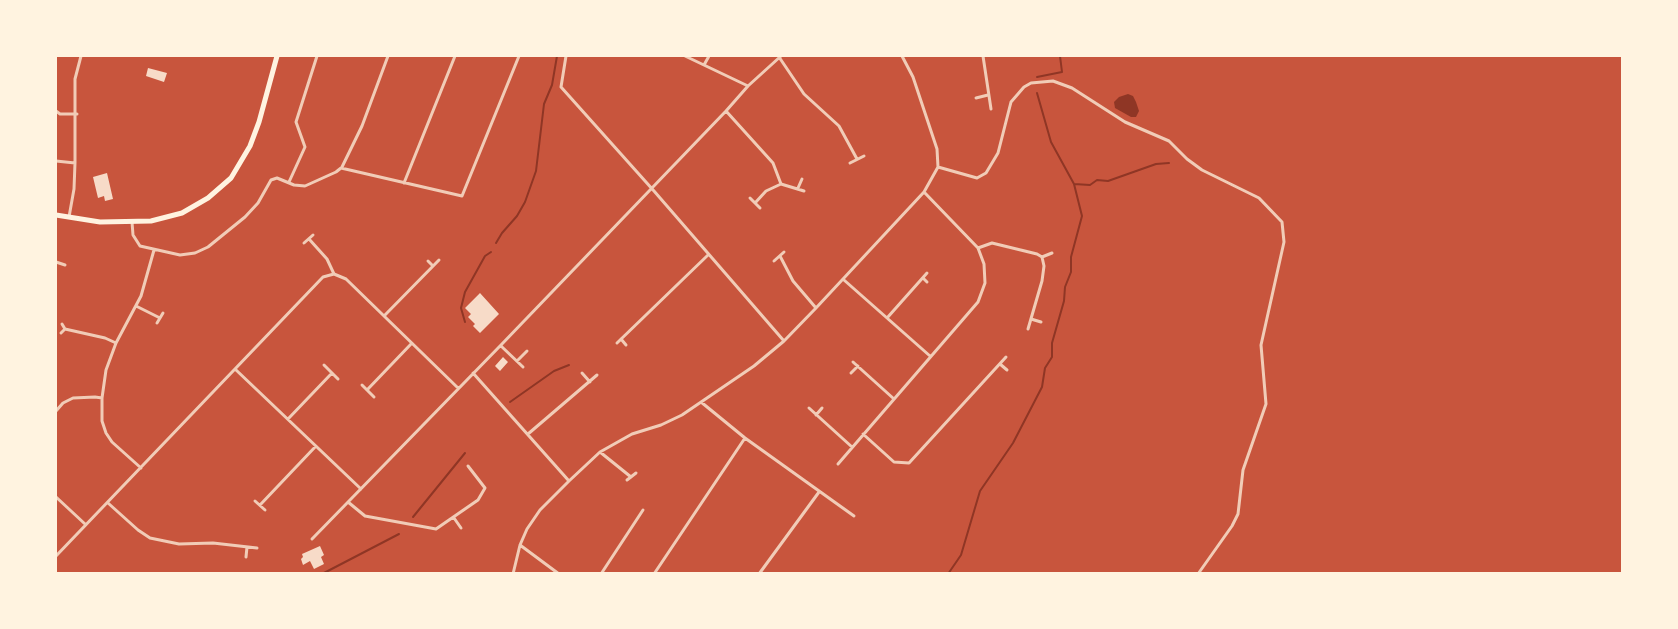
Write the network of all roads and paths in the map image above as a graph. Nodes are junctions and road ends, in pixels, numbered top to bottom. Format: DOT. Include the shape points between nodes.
graph roads {
  1 [pos="81,56"];
  2 [pos="277,56"];
  3 [pos="317,56"];
  4 [pos="388,56"];
  5 [pos="455,56"];
  6 [pos="519,56"];
  7 [pos="566,56"];
  8 [pos="685,56"];
  9 [pos="709,56"];
  10 [pos="780,56"];
  11 [pos="902,56"];
  12 [pos="982,56"];
  13 [pos="704,65"];
  14 [pos="748,86"];
  15 [pos="988,95"];
  16 [pos="976,98"];
  17 [pos="991,109"];
  18 [pos="56,111"];
  19 [pos="726,111"];
  20 [pos="77,114"];
  21 [pos="864,156"];
  22 [pos="857,159"];
  23 [pos="56,161"];
  24 [pos="75,163"];
  25 [pos="850,163"];
  26 [pos="938,167"];
  27 [pos="341,168"];
  28 [pos="802,179"];
  29 [pos="289,182"];
  30 [pos="404,183"];
  31 [pos="781,184"];
  32 [pos="652,188"];
  33 [pos="798,188"];
  34 [pos="804,191"];
  35 [pos="924,192"];
  36 [pos="750,198"];
  37 [pos="755,203"];
  38 [pos="760,208"];
  39 [pos="56,215"];
  40 [pos="69,218"];
  41 [pos="132,222"];
  42 [pos="313,236"];
  43 [pos="309,239"];
  44 [pos="304,243"];
  45 [pos="978,248"];
  46 [pos="154,250"];
  47 [pos="784,252"];
  48 [pos="1052,253"];
  49 [pos="708,254"];
  50 [pos="780,256"];
  51 [pos="1042,257"];
  52 [pos="439,260"];
  53 [pos="428,261"];
  54 [pos="774,261"];
  55 [pos="56,262"];
  56 [pos="65,265"];
  57 [pos="433,266"];
  58 [pos="927,273"];
  59 [pos="334,274"];
  60 [pos="922,278"];
  61 [pos="844,280"];
  62 [pos="927,282"];
  63 [pos="136,306"];
  64 [pos="816,308"];
  65 [pos="163,313"];
  66 [pos="384,316"];
  67 [pos="160,318"];
  68 [pos="887,318"];
  69 [pos="1031,319"];
  70 [pos="1041,322"];
  71 [pos="157,323"];
  72 [pos="62,324"];
  73 [pos="65,329"];
  74 [pos="1028,329"];
  75 [pos="61,333"];
  76 [pos="621,339"];
  77 [pos="784,342"];
  78 [pos="116,343"];
  79 [pos="412,343"];
  80 [pos="617,343"];
  81 [pos="501,345"];
  82 [pos="626,345"];
  83 [pos="527,351"];
  84 [pos="930,357"];
  85 [pos="1006,357"];
  86 [pos="517,361"];
  87 [pos="853,362"];
  88 [pos="1000,364"];
  89 [pos="324,365"];
  90 [pos="858,366"];
  91 [pos="523,367"];
  92 [pos="235,369"];
  93 [pos="1007,370"];
  94 [pos="332,373"];
  95 [pos="472,373"];
  96 [pos="582,373"];
  97 [pos="851,373"];
  98 [pos="597,375"];
  99 [pos="338,379"];
  100 [pos="590,382"];
  101 [pos="362,385"];
  102 [pos="458,388"];
  103 [pos="367,390"];
  104 [pos="374,397"];
  105 [pos="102,398"];
  106 [pos="894,399"];
  107 [pos="701,402"];
  108 [pos="809,408"];
  109 [pos="822,408"];
  110 [pos="56,411"];
  111 [pos="816,415"];
  112 [pos="288,419"];
  113 [pos="527,434"];
  114 [pos="863,434"];
  115 [pos="745,438"];
  116 [pos="316,446"];
  117 [pos="852,447"];
  118 [pos="600,452"];
  119 [pos="838,464"];
  120 [pos="468,466"];
  121 [pos="141,468"];
  122 [pos="636,473"];
  123 [pos="632,477"];
  124 [pos="569,480"];
  125 [pos="627,480"];
  126 [pos="361,489"];
  127 [pos="819,492"];
  128 [pos="56,497"];
  129 [pos="255,501"];
  130 [pos="348,502"];
  131 [pos="108,503"];
  132 [pos="260,505"];
  133 [pos="265,510"];
  134 [pos="643,510"];
  135 [pos="854,516"];
  136 [pos="454,518"];
  137 [pos="85,525"];
  138 [pos="461,528"];
  139 [pos="312,539"];
  140 [pos="520,545"];
  141 [pos="247,546"];
  142 [pos="257,548"];
  143 [pos="56,555"];
  144 [pos="246,557"];
  145 [pos="513,573"];
  146 [pos="559,573"];
  147 [pos="601,573"];
  148 [pos="654,573"];
  149 [pos="759,573"];
  150 [pos="1198,573"];
  1 -- 20 [label="street" via="75,79"];
  2 -- 41 [label="main road" via="253,138 231,178 182,213"];
  3 -- 29 [label="street" via="296,122 305,147"];
  4 -- 27 [label="street" via="362,126"];
  5 -- 30 [label="street"];
  6 -- 30 [label="street" via="462,196"];
  7 -- 32 [label="street" via="561,87"];
  8 -- 13 [label="street"];
  9 -- 13 [label="street"];
  10 -- 14 [label="street"];
  10 -- 22 [label="street" via="804,94 838,126"];
  11 -- 26 [label="street" via="927,116"];
  12 -- 15 [label="street"];
  13 -- 14 [label="street"];
  14 -- 19 [label="street"];
  15 -- 16 [label="street"];
  15 -- 17 [label="street"];
  18 -- 20 [label="street"];
  19 -- 31 [label="street" via="773,163"];
  19 -- 32 [label="street"];
  20 -- 24 [label="street"];
  21 -- 22 [label="street"];
  22 -- 25 [label="street"];
  23 -- 24 [label="street"];
  24 -- 40 [label="street"];
  26 -- 35 [label="street"];
  26 -- 150 [label="street" via="978,178 986,173 998,153 1011,102 1031,83 1053,81 1093,100 1125,122 1169,141 1202,170 1260,198 1282,222 1284,242 1261,345 1266,404 1243,470 1238,514"];
  27 -- 29 [label="street" via="304,186"];
  27 -- 30 [label="street"];
  28 -- 33 [label="street"];
  29 -- 46 [label="street" via="271,180 245,217 208,247 180,255"];
  31 -- 33 [label="street"];
  31 -- 37 [label="street" via="766,191"];
  32 -- 49 [label="street"];
  32 -- 81 [label="street"];
  33 -- 34 [label="street"];
  35 -- 45 [label="street"];
  35 -- 61 [label="street"];
  36 -- 37 [label="street"];
  37 -- 38 [label="street"];
  39 -- 40 [label="main road"];
  40 -- 41 [label="main road"];
  41 -- 46 [label="street" via="137,243"];
  42 -- 43 [label="street"];
  43 -- 44 [label="street"];
  43 -- 59 [label="street" via="327,259"];
  45 -- 51 [label="street" via="992,243"];
  45 -- 84 [label="street" via="985,283 978,302"];
  46 -- 63 [label="street"];
  47 -- 50 [label="street"];
  48 -- 51 [label="street"];
  49 -- 76 [label="street"];
  49 -- 77 [label="street"];
  50 -- 54 [label="street"];
  50 -- 64 [label="street" via="793,281"];
  51 -- 69 [label="street" via="1042,281"];
  52 -- 57 [label="street"];
  53 -- 57 [label="street"];
  55 -- 56 [label="street"];
  57 -- 66 [label="street"];
  58 -- 60 [label="street"];
  59 -- 66 [label="street" via="346,279"];
  59 -- 92 [label="street" via="322,277"];
  60 -- 62 [label="street"];
  60 -- 68 [label="street"];
  61 -- 64 [label="street"];
  61 -- 68 [label="street"];
  63 -- 67 [label="street"];
  63 -- 78 [label="street"];
  64 -- 77 [label="street"];
  65 -- 67 [label="street"];
  66 -- 79 [label="street"];
  67 -- 71 [label="street"];
  68 -- 84 [label="street"];
  69 -- 70 [label="street"];
  69 -- 74 [label="street"];
  72 -- 73 [label="street"];
  73 -- 75 [label="street"];
  73 -- 78 [label="street"];
  76 -- 80 [label="street"];
  76 -- 82 [label="street"];
  77 -- 107 [label="street"];
  78 -- 105 [label="street" via="106,370"];
  79 -- 102 [label="street"];
  79 -- 103 [label="street"];
  81 -- 86 [label="street"];
  81 -- 95 [label="street"];
  83 -- 86 [label="street"];
  84 -- 106 [label="street"];
  85 -- 88 [label="street"];
  86 -- 91 [label="street"];
  87 -- 90 [label="street"];
  88 -- 93 [label="street"];
  88 -- 114 [label="street" via="909,463 894,462"];
  89 -- 94 [label="street"];
  90 -- 97 [label="street"];
  90 -- 106 [label="street"];
  92 -- 112 [label="street"];
  92 -- 121 [label="street"];
  94 -- 99 [label="street"];
  94 -- 112 [label="street"];
  95 -- 102 [label="street"];
  95 -- 113 [label="street"];
  96 -- 100 [label="street"];
  98 -- 100 [label="street"];
  100 -- 113 [label="street"];
  101 -- 103 [label="street"];
  102 -- 126 [label="street"];
  103 -- 104 [label="street"];
  105 -- 110 [label="street" via="73,398"];
  105 -- 121 [label="street" via="106,433"];
  106 -- 114 [label="street"];
  107 -- 115 [label="street"];
  107 -- 118 [label="street"];
  108 -- 111 [label="street"];
  109 -- 111 [label="street"];
  111 -- 117 [label="street"];
  112 -- 116 [label="street"];
  113 -- 124 [label="street"];
  114 -- 117 [label="street"];
  115 -- 127 [label="street"];
  115 -- 148 [label="street"];
  116 -- 126 [label="street"];
  116 -- 132 [label="street"];
  117 -- 119 [label="street"];
  118 -- 123 [label="street"];
  118 -- 124 [label="street"];
  120 -- 136 [label="street" via="485,488 478,500"];
  121 -- 131 [label="street"];
  122 -- 123 [label="street"];
  123 -- 125 [label="street"];
  124 -- 140 [label="street" via="540,510"];
  126 -- 130 [label="street"];
  127 -- 135 [label="street"];
  127 -- 149 [label="street"];
  128 -- 137 [label="street"];
  129 -- 132 [label="street"];
  130 -- 136 [label="street" via="365,516 436,529"];
  130 -- 139 [label="street"];
  131 -- 137 [label="street"];
  131 -- 141 [label="street" via="150,538 179,544"];
  132 -- 133 [label="street"];
  134 -- 147 [label="street"];
  136 -- 138 [label="street"];
  137 -- 143 [label="street"];
  140 -- 145 [label="street"];
  140 -- 146 [label="street"];
  141 -- 142 [label="street"];
  141 -- 144 [label="street"];
}
